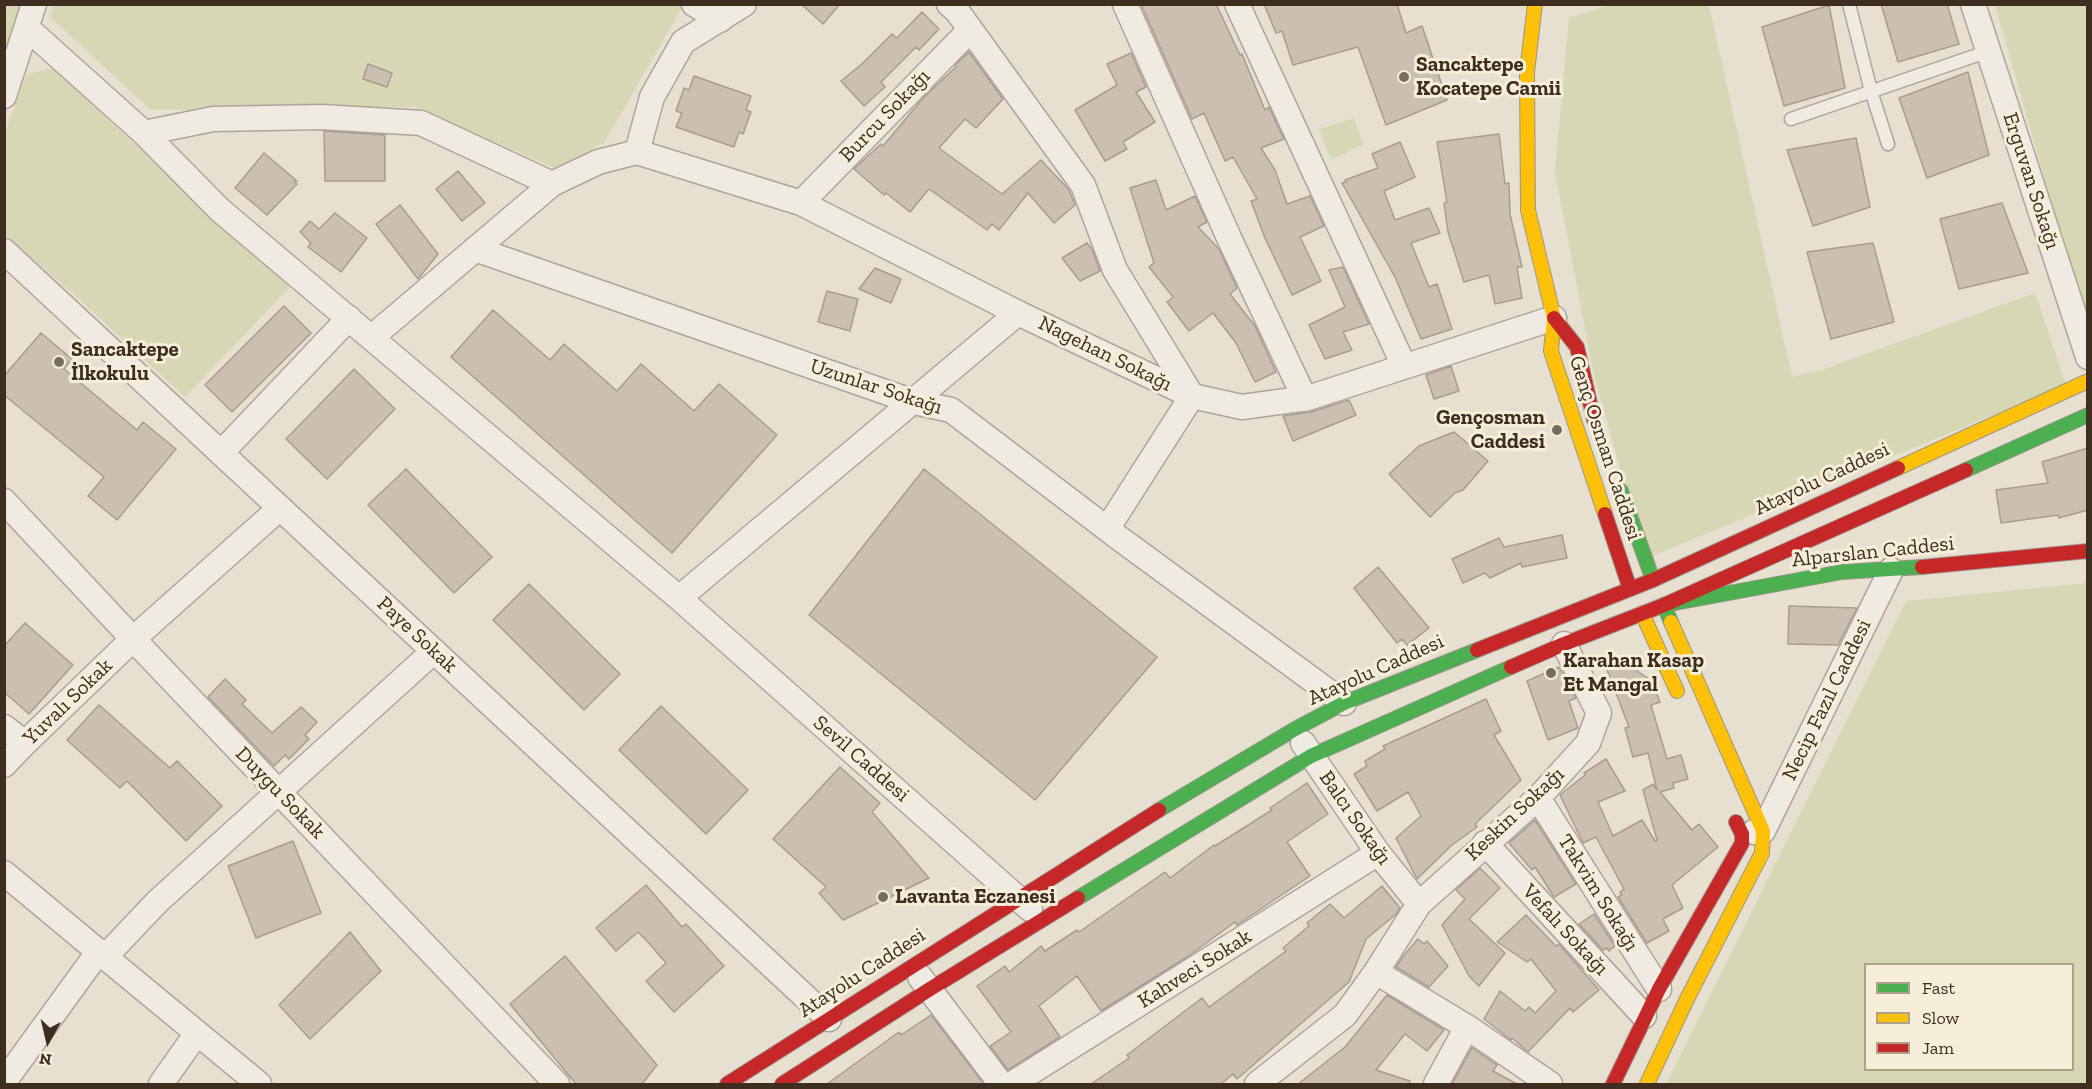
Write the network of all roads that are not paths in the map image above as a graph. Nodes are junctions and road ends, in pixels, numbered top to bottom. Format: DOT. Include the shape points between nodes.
graph roads {
  1 [pos="34,4"];
  2 [pos="694,4"];
  3 [pos="744,4"];
  4 [pos="949,4"];
  5 [pos="1125,4"];
  6 [pos="1238,4"];
  7 [pos="1535,4"];
  8 [pos="1849,4"];
  9 [pos="1973,4"];
  10 [pos="720,20"];
  11 [pos="27,28"];
  12 [pos="970,30"];
  13 [pos="1989,51"];
  14 [pos="1871,91"];
  15 [pos="4,96"];
  16 [pos="1791,119"];
  17 [pos="144,133"];
  18 [pos="1888,144"];
  19 [pos="637,152"];
  20 [pos="552,184"];
  21 [pos="801,203"];
  22 [pos="475,249"];
  23 [pos="4,251"];
  24 [pos="1018,313"];
  25 [pos="349,318"];
  26 [pos="1554,318"];
  27 [pos="372,338"];
  28 [pos="2088,357"];
  29 [pos="1404,366"];
  30 [pos="2088,381"];
  31 [pos="1192,396"];
  32 [pos="1305,399"];
  33 [pos="914,402"];
  34 [pos="2088,415"];
  35 [pos="1598,430"];
  36 [pos="221,453"];
  37 [pos="1614,473"];
  38 [pos="4,501"];
  39 [pos="280,508"];
  40 [pos="1107,529"];
  41 [pos="1823,533"];
  42 [pos="2088,551"];
  43 [pos="1891,570"];
  44 [pos="1842,572"];
  45 [pos="1653,580"];
  46 [pos="1630,589"];
  47 [pos="679,598"];
  48 [pos="1664,604"];
  49 [pos="1642,613"];
  50 [pos="133,639"];
  51 [pos="1564,644"];
  52 [pos="434,651"];
  53 [pos="1344,703"];
  54 [pos="1685,708"];
  55 [pos="4,727"];
  56 [pos="1294,729"];
  57 [pos="25,743"];
  58 [pos="1311,756"];
  59 [pos="4,765"];
  60 [pos="278,791"];
  61 [pos="1538,798"];
  62 [pos="1746,826"];
  63 [pos="1485,843"];
  64 [pos="1378,853"];
  65 [pos="4,873"];
  66 [pos="1018,897"];
  67 [pos="1419,904"];
  68 [pos="1042,921"];
  69 [pos="102,954"];
  70 [pos="912,966"];
  71 [pos="1376,972"];
  72 [pos="930,989"];
  73 [pos="1659,989"];
  74 [pos="1644,1016"];
  75 [pos="829,1019"];
  76 [pos="1467,1027"];
  77 [pos="197,1033"];
  78 [pos="4,1082"];
  79 [pos="161,1084"];
  80 [pos="259,1084"];
  81 [pos="557,1084"];
  82 [pos="727,1084"];
  83 [pos="782,1084"];
  84 [pos="1000,1084"];
  85 [pos="1012,1084"];
  86 [pos="1257,1084"];
  87 [pos="1436,1084"];
  88 [pos="1550,1084"];
  89 [pos="1612,1084"];
  90 [pos="1647,1084"];
  1 -- 11 [label="street"];
  2 -- 10 [label="street"];
  3 -- 10 [label="street"];
  4 -- 12 [label="street"];
  5 -- 32 [label="street"];
  6 -- 29 [label="street"];
  7 -- 26 [label="main road, Genç Osman Caddesi" via="1527,72 1528,210"];
  8 -- 14 [label="lane"];
  9 -- 13 [label="street, Erguvan Sokağı"];
  10 -- 19 [label="street" via="683,42 652,97"];
  11 -- 15 [label="street"];
  11 -- 17 [label="street, Sevil Caddesi"];
  12 -- 21 [label="street, Burcu Sokağı"];
  12 -- 31 [label="street" via="1083,185 1115,270"];
  13 -- 14 [label="lane"];
  13 -- 28 [label="street, Erguvan Sokağı"];
  14 -- 16 [label="lane"];
  14 -- 18 [label="lane"];
  17 -- 20 [label="street" via="213,119 322,117 421,123"];
  17 -- 25 [label="street, Sevil Caddesi" via="220,210"];
  19 -- 20 [label="street" via="598,162"];
  19 -- 21 [label="street, Nagehan Sokağı"];
  20 -- 22 [label="street"];
  21 -- 24 [label="street, Nagehan Sokağı"];
  22 -- 27 [label="street"];
  22 -- 33 [label="street, Uzunlar Sokağı"];
  23 -- 36 [label="street, Paye Sokak"];
  24 -- 31 [label="street, Nagehan Sokağı"];
  24 -- 33 [label="street"];
  25 -- 27 [label="street, Sevil Caddesi"];
  25 -- 36 [label="street"];
  26 -- 29 [label="street, Nagehan Sokağı"];
  26 -- 35 [label="main road, Genç Osman Caddesi" via="1577,347"];
  26 -- 46 [label="main road, Genç Osman Caddesi" via="1551,351"];
  27 -- 47 [label="street, Sevil Caddesi"];
  29 -- 32 [label="street, Nagehan Sokağı"];
  30 -- 45 [label="main road, Atayolu Caddesi"];
  31 -- 32 [label="street, Nagehan Sokağı" via="1242,407"];
  31 -- 40 [label="street"];
  33 -- 40 [label="street, Uzunlar Sokağı" via="951,410"];
  33 -- 47 [label="street"];
  34 -- 41 [label="main road"];
  36 -- 39 [label="street, Paye Sokak"];
  37 -- 45 [label="main road, Genç Osman Caddesi"];
  38 -- 50 [label="street, Duygu Sokak"];
  39 -- 50 [label="street, Yuvalı Sokak"];
  39 -- 52 [label="street, Paye Sokak"];
  40 -- 53 [label="street, Uzunlar Sokağı"];
  41 -- 44 [label="main road" via="1824,555"];
  41 -- 48 [label="main road"];
  42 -- 43 [label="main road, Alparslan Caddesi"];
  43 -- 44 [label="main road, Alparslan Caddesi"];
  43 -- 62 [label="street, Necip Fazıl Caddesi"];
  44 -- 48 [label="main road, Alparslan Caddesi"];
  45 -- 46 [label="main road, Atayolu Caddesi"];
  45 -- 48 [label="main road, Genç Osman Caddesi"];
  46 -- 49 [label="main road, Genç Osman Caddesi"];
  46 -- 53 [label="main road, Atayolu Caddesi"];
  47 -- 66 [label="street, Sevil Caddesi"];
  48 -- 49 [label="main road"];
  48 -- 62 [label="main road"];
  49 -- 51 [label="main road"];
  49 -- 54 [label="main road"];
  50 -- 57 [label="street, Yuvalı Sokak"];
  50 -- 60 [label="street, Duygu Sokak"];
  51 -- 58 [label="main road"];
  51 -- 61 [label="street, Keskin Sokağı" via="1599,713 1588,742"];
  52 -- 60 [label="street"];
  52 -- 75 [label="street, Paye Sokak"];
  53 -- 56 [label="main road, Atayolu Caddesi"];
  55 -- 57 [label="street"];
  56 -- 58 [label="street, Balcı Sokağı"];
  56 -- 66 [label="main road, Atayolu Caddesi"];
  57 -- 59 [label="street, Yuvalı Sokak"];
  58 -- 64 [label="street, Balcı Sokağı"];
  58 -- 68 [label="main road"];
  60 -- 69 [label="street"];
  60 -- 81 [label="street, Duygu Sokak"];
  61 -- 63 [label="street, Keskin Sokağı"];
  61 -- 73 [label="street, Takvim Sokağı"];
  62 -- 73 [label="main road, Necip Fazıl Caddesi" via="1742,843"];
  62 -- 90 [label="main road, Necip Fazıl Caddesi" via="1762,853"];
  63 -- 67 [label="street, Keskin Sokağı"];
  63 -- 74 [label="street, Vefalı Sokağı"];
  64 -- 67 [label="street, Balcı Sokağı"];
  64 -- 85 [label="street, Kahveci Sokak"];
  65 -- 69 [label="street"];
  66 -- 68 [label="street, Sevil Caddesi"];
  66 -- 70 [label="main road, Atayolu Caddesi"];
  67 -- 71 [label="street, Keskin Sokağı"];
  68 -- 72 [label="main road"];
  69 -- 77 [label="street"];
  69 -- 78 [label="street"];
  70 -- 72 [label="street"];
  70 -- 75 [label="main road, Atayolu Caddesi"];
  71 -- 76 [label="street"];
  71 -- 86 [label="street, Keskin Sokağı" via="1345,1015"];
  72 -- 83 [label="main road"];
  72 -- 84 [label="street"];
  73 -- 74 [label="main road, Necip Fazıl Caddesi"];
  74 -- 89 [label="main road, Necip Fazıl Caddesi"];
  75 -- 82 [label="main road, Atayolu Caddesi"];
  76 -- 87 [label="street"];
  76 -- 88 [label="street"];
  77 -- 79 [label="street"];
  77 -- 80 [label="street"];
}
